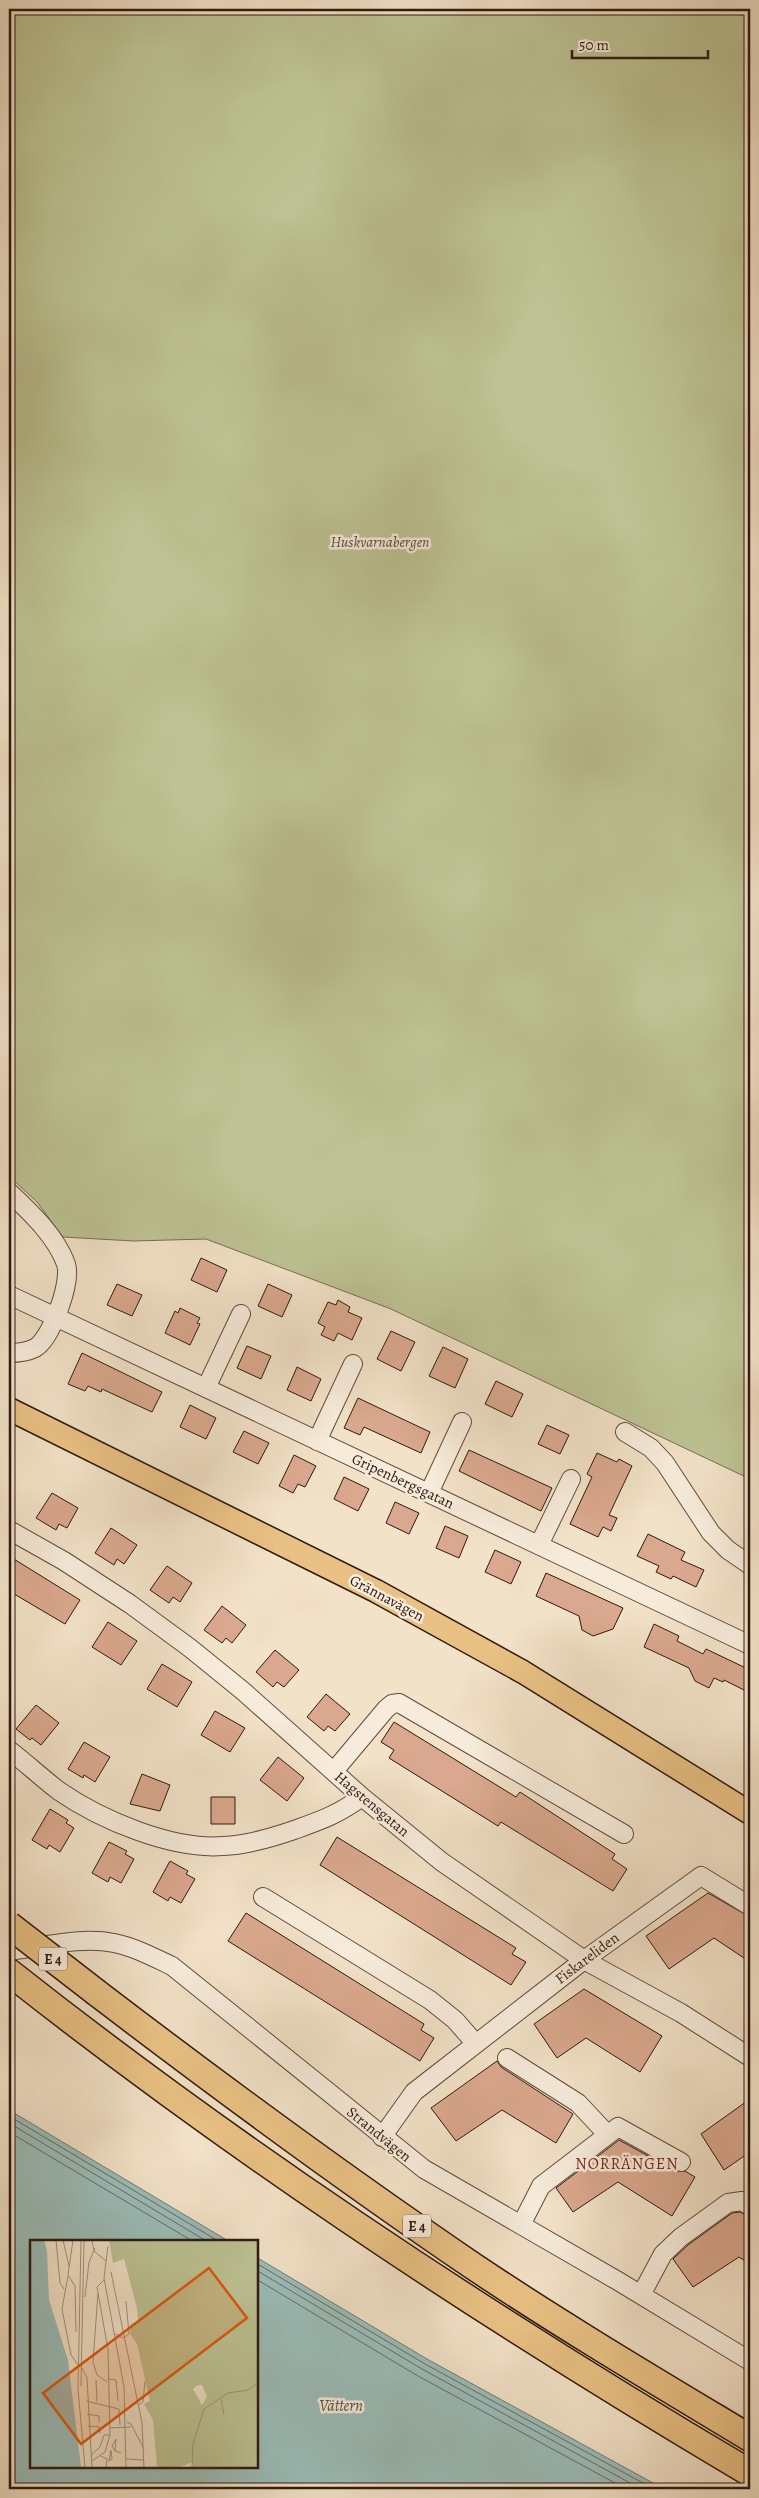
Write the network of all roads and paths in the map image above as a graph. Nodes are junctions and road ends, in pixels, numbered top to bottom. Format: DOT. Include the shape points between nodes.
graph roads {
  1 [pos="9,1192"];
  2 [pos="9,1295"];
  3 [pos="241,1314"];
  4 [pos="55,1316"];
  5 [pos="9,1353"];
  6 [pos="354,1364"];
  7 [pos="206,1388"];
  8 [pos="9,1409"];
  9 [pos="462,1422"];
  10 [pos="625,1432"];
  11 [pos="317,1440"];
  12 [pos="570,1479"];
  13 [pos="429,1493"];
  14 [pos="9,1530"];
  15 [pos="539,1545"];
  16 [pos="750,1565"];
  17 [pos="750,1645"];
  18 [pos="9,1750"];
  19 [pos="334,1771"];
  20 [pos="362,1797"];
  21 [pos="750,1814"];
  22 [pos="624,1834"];
  23 [pos="263,1896"];
  24 [pos="750,1906"];
  25 [pos="9,1925"];
  26 [pos="9,1951"];
  27 [pos="584,1960"];
  28 [pos="9,1972"];
  29 [pos="476,2044"];
  30 [pos="750,2057"];
  31 [pos="507,2058"];
  32 [pos="607,2134"];
  33 [pos="382,2137"];
  34 [pos="682,2162"];
  35 [pos="750,2206"];
  36 [pos="521,2225"];
  37 [pos="641,2295"];
  38 [pos="750,2362"];
  39 [pos="750,2438"];
  40 [pos="750,2473"];
  1 -- 4 [label="street" via="53,1241 66,1265 68,1282"];
  2 -- 4 [label="street, Gripenbergsgatan"];
  3 -- 7 [label="street"];
  4 -- 5 [label="street" via="48,1334 36,1348"];
  4 -- 7 [label="street, Gripenbergsgatan"];
  6 -- 11 [label="street"];
  7 -- 11 [label="street, Gripenbergsgatan"];
  8 -- 21 [label="main road, Grännavägen" via="376,1591 523,1672"];
  9 -- 13 [label="street"];
  10 -- 16 [label="street" via="651,1448 665,1462 711,1533"];
  11 -- 13 [label="street, Gripenbergsgatan"];
  12 -- 15 [label="street"];
  13 -- 15 [label="street, Gripenbergsgatan"];
  14 -- 19 [label="street, Hagstensgatan" via="130,1604 190,1648"];
  15 -- 17 [label="street, Gripenbergsgatan"];
  18 -- 20 [label="street" via="60,1791 104,1816 184,1844 223,1846 270,1838 339,1814"];
  19 -- 20 [label="street, Hagstensgatan"];
  19 -- 22 [label="street" via="386,1709 399,1703"];
  20 -- 27 [label="street, Hagstensgatan" via="442,1862"];
  23 -- 29 [label="street" via="430,2000 455,2020"];
  24 -- 27 [label="street, Fiskareliden" via="701,1876"];
  25 -- 39 [label="highway, E 4, bridge" via="239,2101 474,2266"];
  26 -- 33 [label="street, Strandvägen" via="84,1941 113,1943 172,1966"];
  27 -- 29 [label="street, Fiskareliden"];
  27 -- 30 [label="street, Hagstensgatan" via="681,2013"];
  28 -- 40 [label="highway, E 4" via="216,2129 449,2287 606,2387"];
  29 -- 33 [label="street, Fiskareliden" via="414,2092"];
  31 -- 32 [label="street" via="578,2103"];
  32 -- 34 [label="street" via="618,2127"];
  32 -- 36 [label="street" via="541,2186"];
  33 -- 36 [label="street, Strandvägen" via="424,2169"];
  35 -- 37 [label="street" via="742,2201 728,2203 681,2237 663,2254"];
  36 -- 37 [label="street, Strandvägen"];
  37 -- 38 [label="street, Strandvägen"];
}
